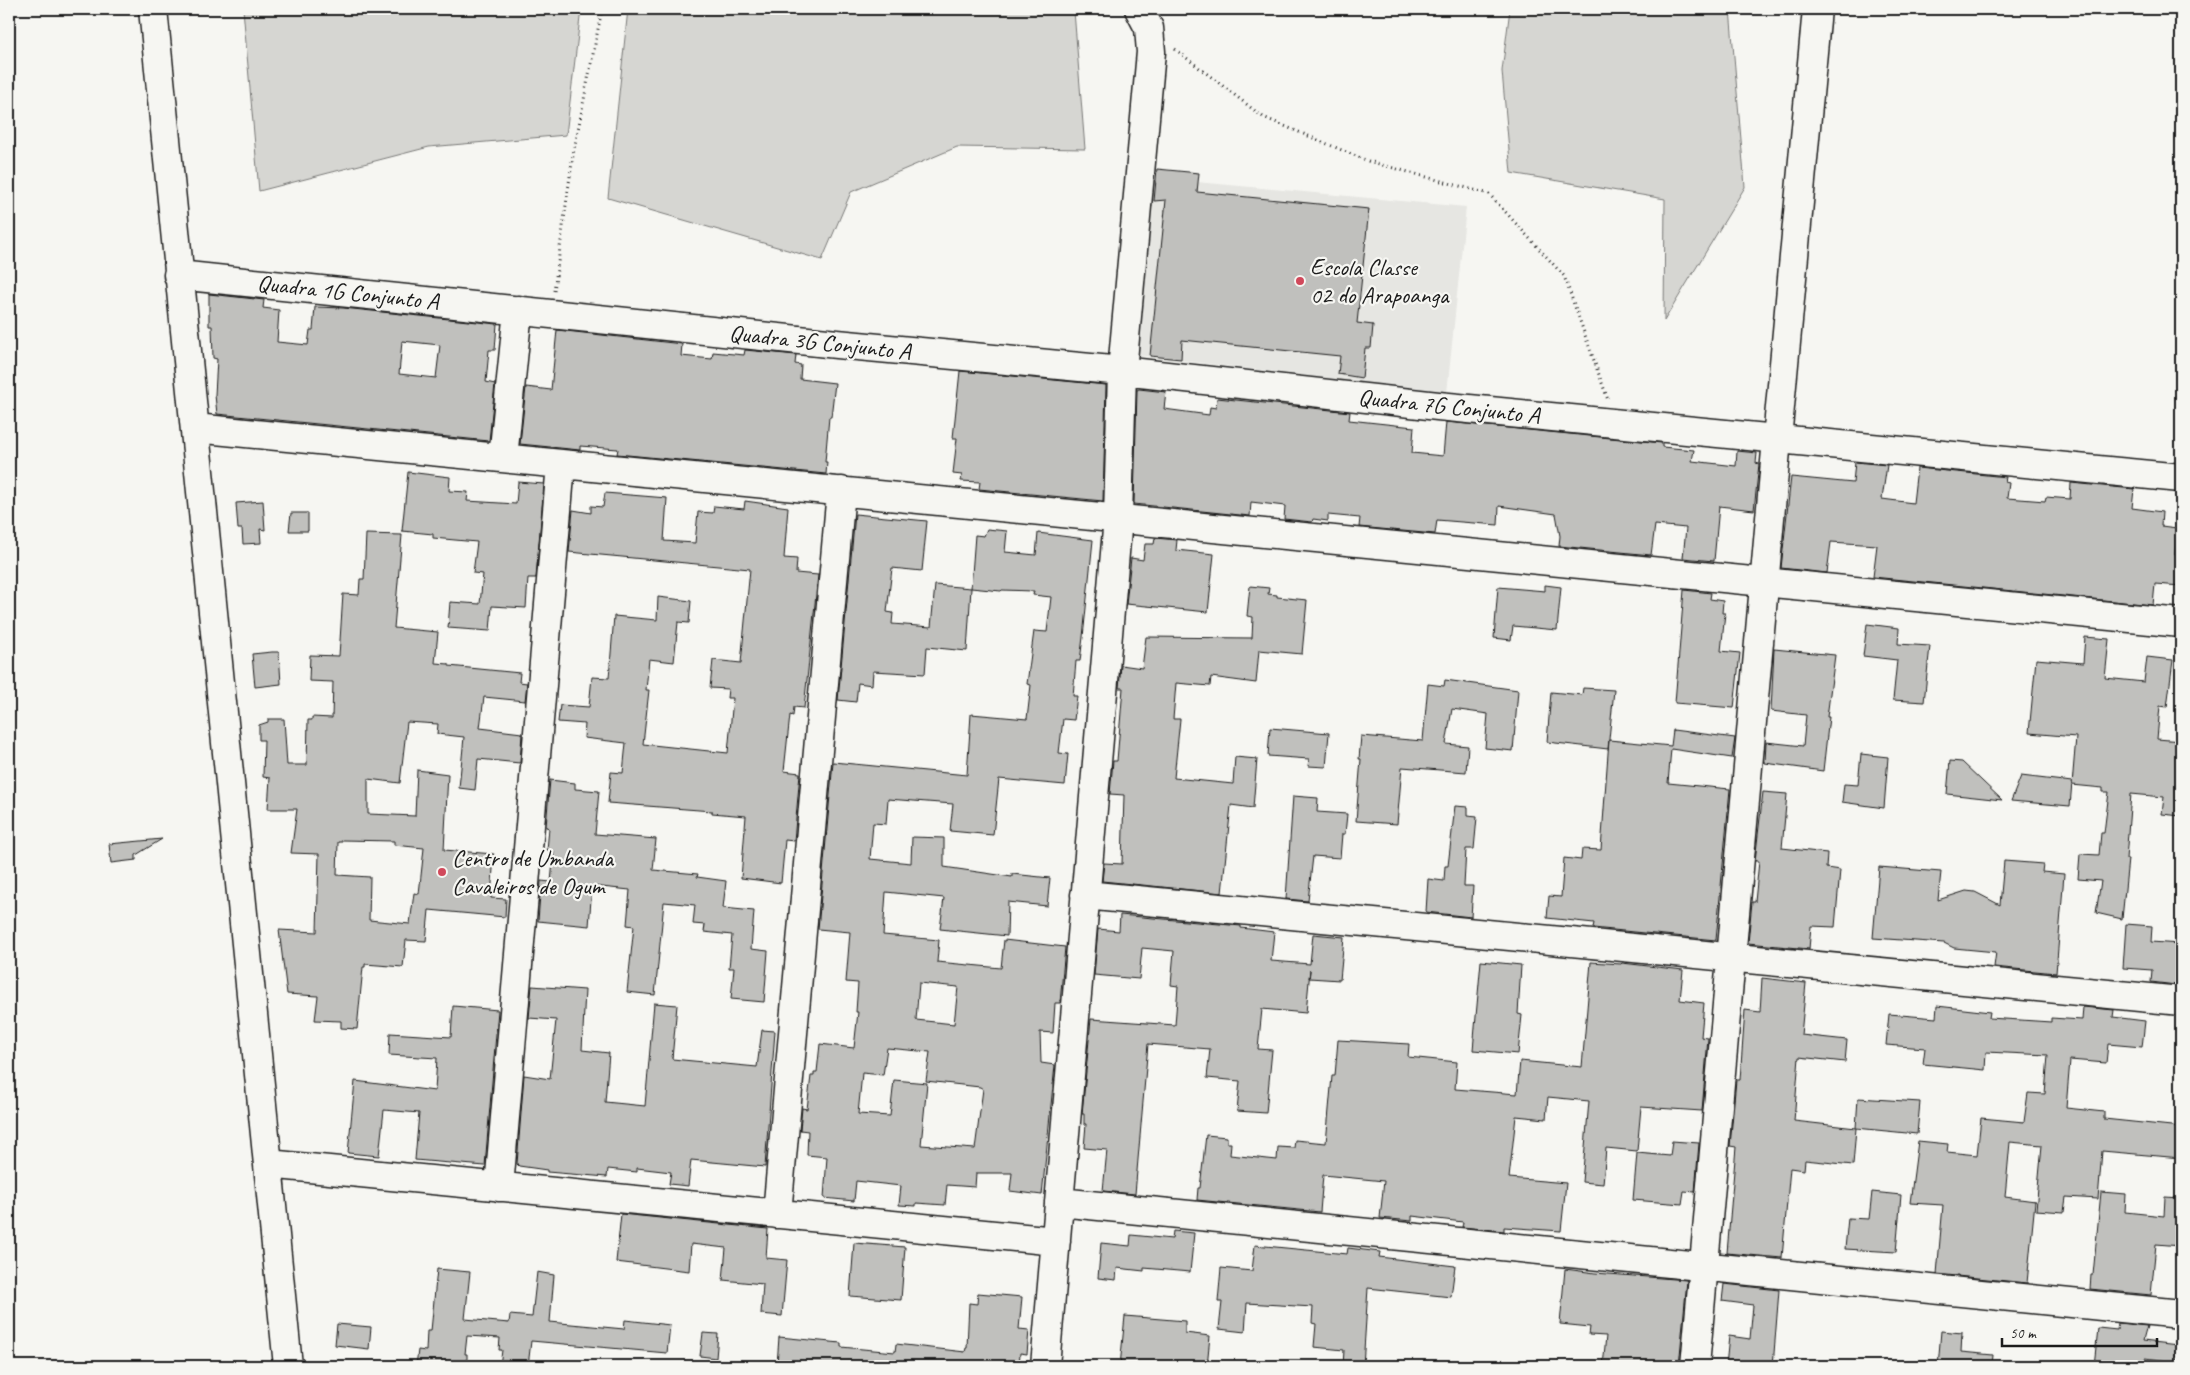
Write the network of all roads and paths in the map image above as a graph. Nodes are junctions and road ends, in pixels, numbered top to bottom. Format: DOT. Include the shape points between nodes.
graph roads {
  1 [pos="153,9"];
  2 [pos="602,9"];
  3 [pos="1817,9"];
  4 [pos="1146,15"];
  5 [pos="178,275"];
  6 [pos="518,310"];
  7 [pos="550,313"];
  8 [pos="1122,371"];
  9 [pos="1616,423"];
  10 [pos="195,428"];
  11 [pos="1776,438"];
  12 [pos="503,458"];
  13 [pos="561,464"];
  14 [pos="2181,478"];
  15 [pos="841,492"];
  16 [pos="1118,518"];
  17 [pos="1764,582"];
  18 [pos="2181,623"];
  19 [pos="1085,895"];
  20 [pos="1731,958"];
  21 [pos="2181,1001"];
  22 [pos="268,1164"];
  23 [pos="499,1187"];
  24 [pos="1059,1202"];
  25 [pos="777,1214"];
  26 [pos="1056,1241"];
  27 [pos="1704,1267"];
  28 [pos="2181,1314"];
  29 [pos="288,1366"];
  30 [pos="1045,1366"];
  31 [pos="1695,1366"];
  1 -- 5 [label="street"];
  2 -- 7 [label="path" via="573,154"];
  3 -- 11 [label="street"];
  4 -- 8 [label="street" via="1151,52"];
  4 -- 9 [label="path" via="1263,117 1368,161 1489,194 1564,276"];
  5 -- 6 [label="street, Quadra 1G Conjunto A"];
  5 -- 10 [label="street"];
  6 -- 7 [label="street, Quadra 3G Conjunto A"];
  6 -- 12 [label="street"];
  7 -- 8 [label="street, Quadra 3G Conjunto A"];
  8 -- 9 [label="street, Quadra 7G Conjunto A"];
  8 -- 16 [label="street"];
  9 -- 11 [label="street, Quadra 7G Conjunto A"];
  10 -- 12 [label="street"];
  10 -- 22 [label="street"];
  11 -- 14 [label="street, Quadra 7G Conjunto A"];
  11 -- 17 [label="street"];
  12 -- 13 [label="street"];
  13 -- 15 [label="street"];
  13 -- 23 [label="street"];
  15 -- 16 [label="street"];
  15 -- 25 [label="street"];
  16 -- 17 [label="street"];
  16 -- 19 [label="street"];
  17 -- 18 [label="street"];
  17 -- 20 [label="street"];
  19 -- 20 [label="street"];
  19 -- 24 [label="street"];
  20 -- 21 [label="street"];
  20 -- 27 [label="street"];
  22 -- 23 [label="street"];
  22 -- 29 [label="street"];
  23 -- 25 [label="street"];
  24 -- 26 [label="street"];
  24 -- 27 [label="street"];
  25 -- 26 [label="street"];
  26 -- 30 [label="street"];
  27 -- 28 [label="street"];
  27 -- 31 [label="street"];
}
